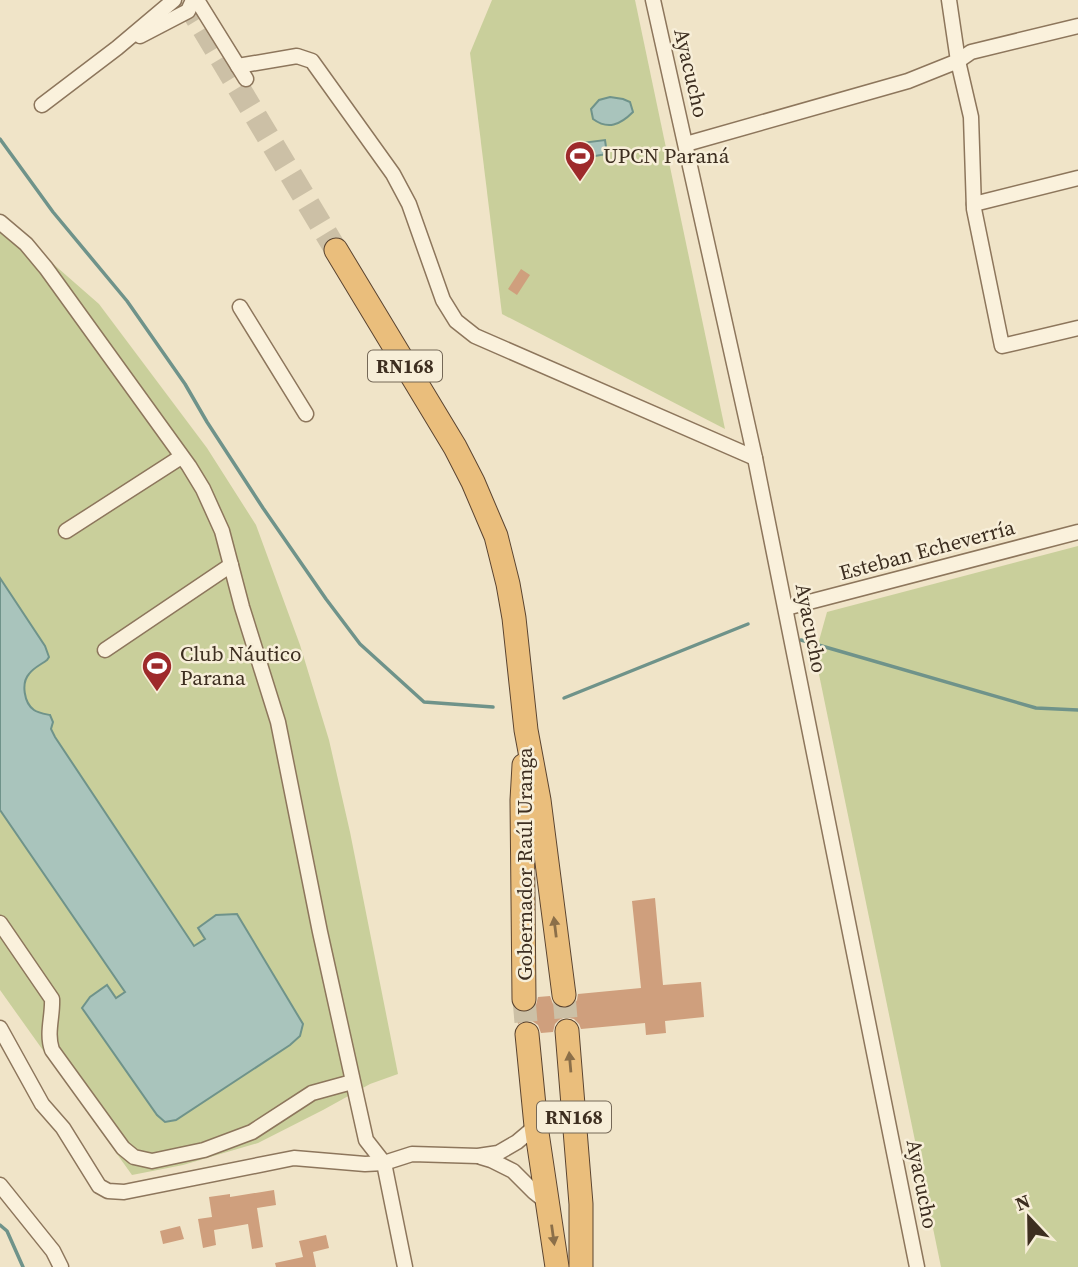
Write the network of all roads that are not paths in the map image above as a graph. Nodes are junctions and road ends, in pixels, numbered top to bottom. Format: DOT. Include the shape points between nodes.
graph roads {
  1 [pos="174,0"];
  2 [pos="195,0"];
  3 [pos="653,0"];
  4 [pos="949,0"];
  5 [pos="1078,26"];
  6 [pos="117,48"];
  7 [pos="958,61"];
  8 [pos="237,66"];
  9 [pos="246,79"];
  10 [pos="42,105"];
  11 [pos="686,144"];
  12 [pos="1078,178"];
  13 [pos="974,204"];
  14 [pos="0,222"];
  15 [pos="336,250"];
  16 [pos="240,307"];
  17 [pos="1078,328"];
  18 [pos="306,414"];
  19 [pos="181,457"];
  20 [pos="755,458"];
  21 [pos="66,531"];
  22 [pos="1078,532"];
  23 [pos="230,565"];
  24 [pos="786,608"];
  25 [pos="105,650"];
  26 [pos="526,730"];
  27 [pos="0,923"];
  28 [pos="564,995"];
  29 [pos="524,999"];
  30 [pos="0,1028"];
  31 [pos="567,1031"];
  32 [pos="527,1034"];
  33 [pos="352,1082"];
  34 [pos="536,1126"];
  35 [pos="478,1156"];
  36 [pos="384,1163"];
  37 [pos="0,1185"];
  38 [pos="548,1203"];
  39 [pos="61,1267"];
  40 [pos="405,1267"];
  41 [pos="557,1267"];
  42 [pos="581,1267"];
  43 [pos="917,1267"];
  1 -- 6 [label="street"];
  2 -- 6 [label="street" via="188,11"];
  2 -- 8 [label="street"];
  3 -- 11 [label="street, Ayacucho"];
  4 -- 7 [label="street"];
  5 -- 7 [label="street" via="971,52"];
  6 -- 10 [label="street"];
  7 -- 11 [label="street" via="908,80"];
  7 -- 13 [label="street" via="971,117"];
  8 -- 9 [label="street"];
  8 -- 20 [label="street" via="297,56 312,61 393,174 409,204 443,300 456,321 475,336"];
  11 -- 20 [label="street, Ayacucho"];
  12 -- 13 [label="street"];
  13 -- 17 [label="street" via="1002,346"];
  14 -- 19 [label="street" via="46,268"];
  15 -- 26 [label="highway, Gobernador Raúl Uranga / RN168" via="455,447 488,515 508,584"];
  16 -- 18 [label="street"];
  19 -- 21 [label="street"];
  19 -- 23 [label="street" via="203,489 222,531"];
  20 -- 24 [label="street, Ayacucho"];
  22 -- 24 [label="street, Esteban Echeverría"];
  23 -- 25 [label="street"];
  23 -- 33 [label="street" via="278,722"];
  24 -- 43 [label="street, Ayacucho"];
  28 -- 26 [label="highway, Gobernador Raúl Uranga / RN168, one-way"];
  26 -- 29 [label="highway, Gobernador Raúl Uranga / RN168"];
  27 -- 33 [label="street" via="52,999 52,1050 134,1157 152,1161 204,1150 252,1132 312,1093"];
  30 -- 36 [label="street" via="42,1104 99,1186 108,1191 124,1192 294,1158"];
  42 -- 31 [label="highway, RN168, one-way" via="581,1204"];
  32 -- 34 [label="highway, RN168"];
  33 -- 36 [label="street" via="366,1140"];
  34 -- 35 [label="street" via="498,1153"];
  34 -- 38 [label="highway, RN168"];
  35 -- 36 [label="street" via="412,1154"];
  35 -- 38 [label="street" via="513,1171"];
  36 -- 40 [label="street"];
  37 -- 39 [label="street"];
  38 -- 41 [label="highway, RN168, one-way"];
}
